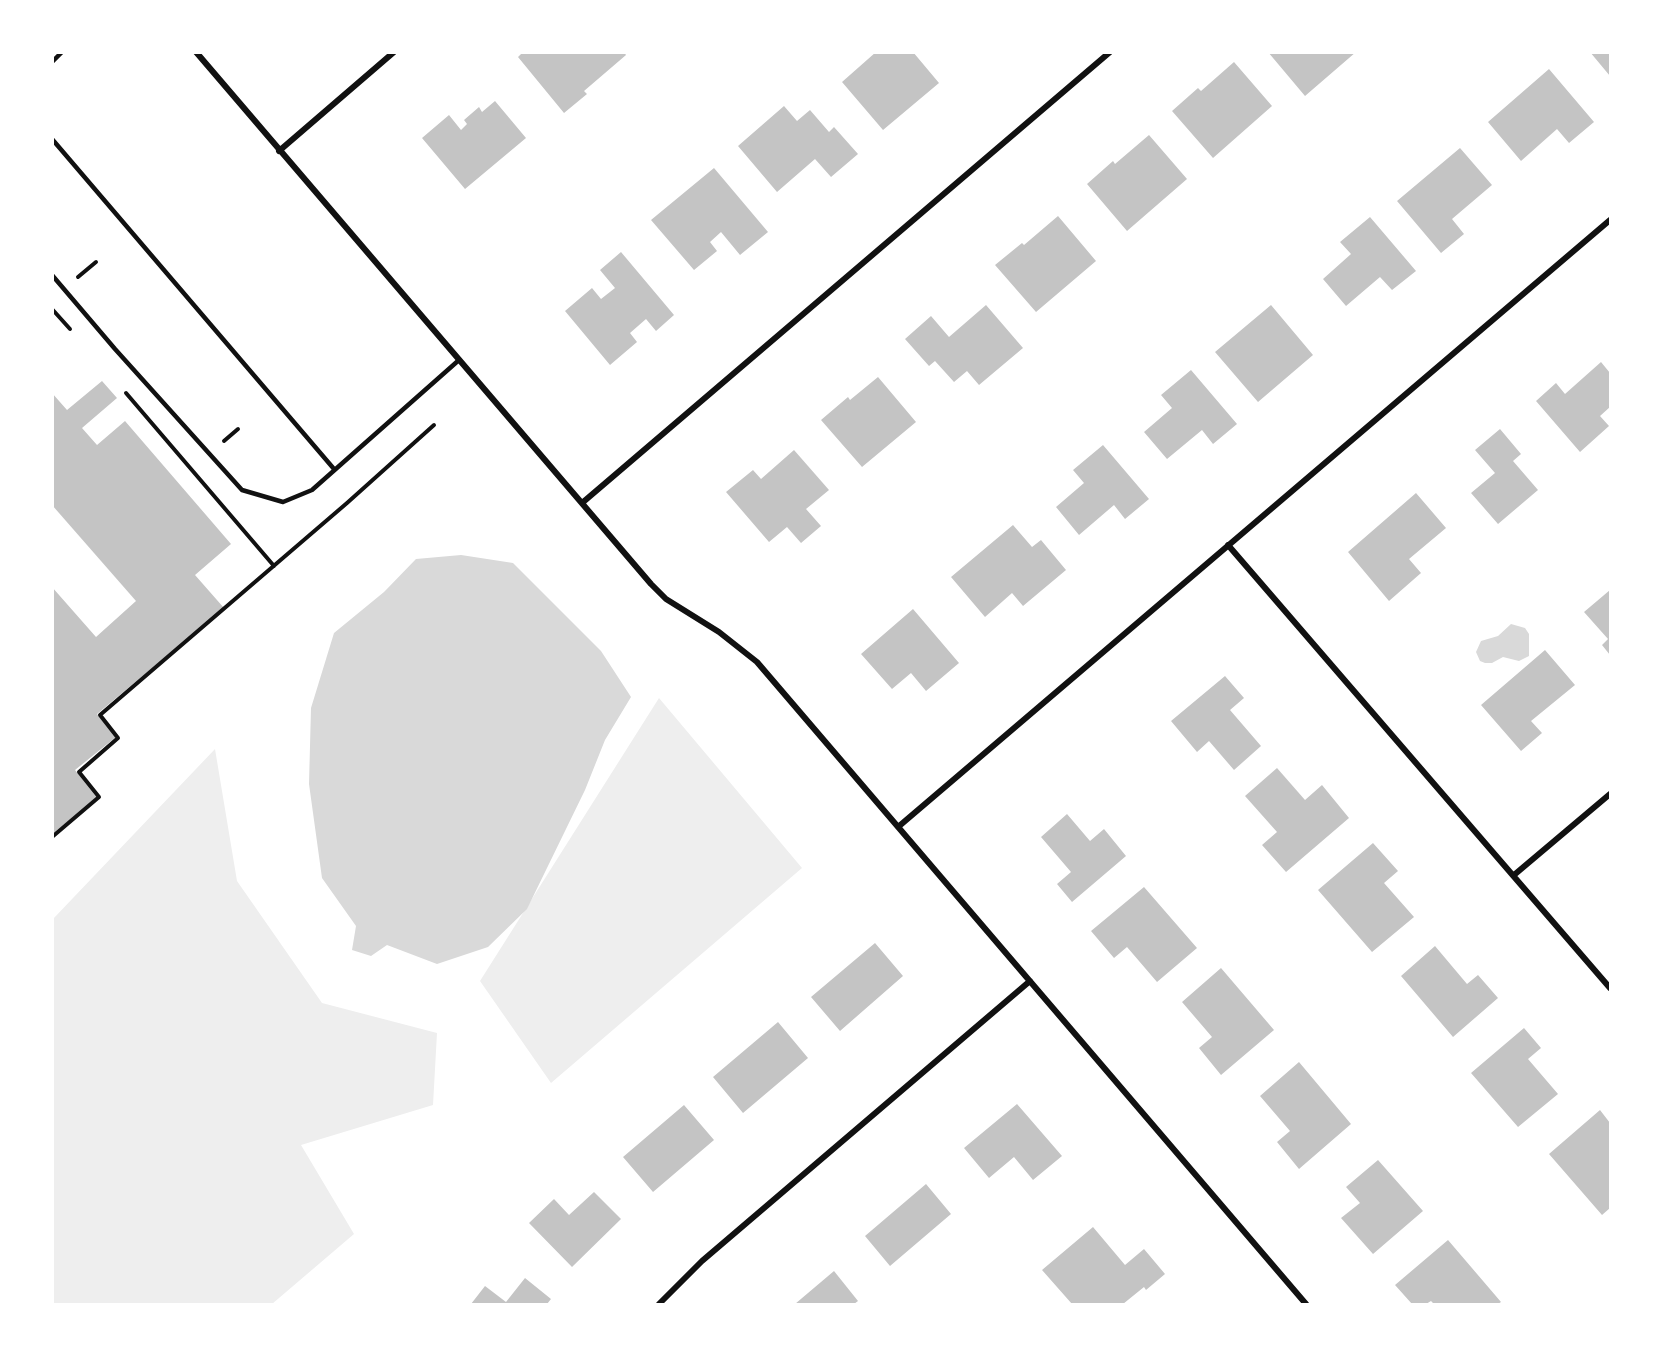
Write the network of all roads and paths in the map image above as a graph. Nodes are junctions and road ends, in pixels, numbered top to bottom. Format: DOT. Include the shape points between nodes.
graph roads {
  1 [pos="62,52"];
  2 [pos="196,52"];
  3 [pos="394,52"];
  4 [pos="1110,52"];
  5 [pos="52,62"];
  6 [pos="52,139"];
  7 [pos="279,151"];
  8 [pos="1611,220"];
  9 [pos="52,275"];
  10 [pos="52,309"];
  11 [pos="74,333"];
  12 [pos="459,360"];
  13 [pos="124,390"];
  14 [pos="434,425"];
  15 [pos="334,469"];
  16 [pos="582,503"];
  17 [pos="1228,545"];
  18 [pos="274,566"];
  19 [pos="1611,794"];
  20 [pos="898,827"];
  21 [pos="52,837"];
  22 [pos="1514,875"];
  23 [pos="1030,981"];
  24 [pos="1611,988"];
  25 [pos="659,1305"];
  26 [pos="1306,1305"];
  1 -- 5 [label="lane"];
  2 -- 7 [label="street"];
  3 -- 7 [label="street"];
  4 -- 16 [label="street"];
  6 -- 15 [label="lane"];
  7 -- 12 [label="street"];
  8 -- 17 [label="street"];
  9 -- 15 [label="lane" via="242,490 283,502 312,490"];
  10 -- 11 [label="path"];
  12 -- 15 [label="lane"];
  12 -- 16 [label="street"];
  13 -- 18 [label="path"];
  14 -- 18 [label="path"];
  16 -- 20 [label="street" via="666,599 719,632 757,662"];
  17 -- 20 [label="street"];
  17 -- 22 [label="street"];
  18 -- 21 [label="path" via="100,715 118,738 79,772 99,797"];
  19 -- 22 [label="street"];
  20 -- 23 [label="street"];
  22 -- 24 [label="street"];
  23 -- 25 [label="street" via="702,1261"];
  23 -- 26 [label="street"];
}
